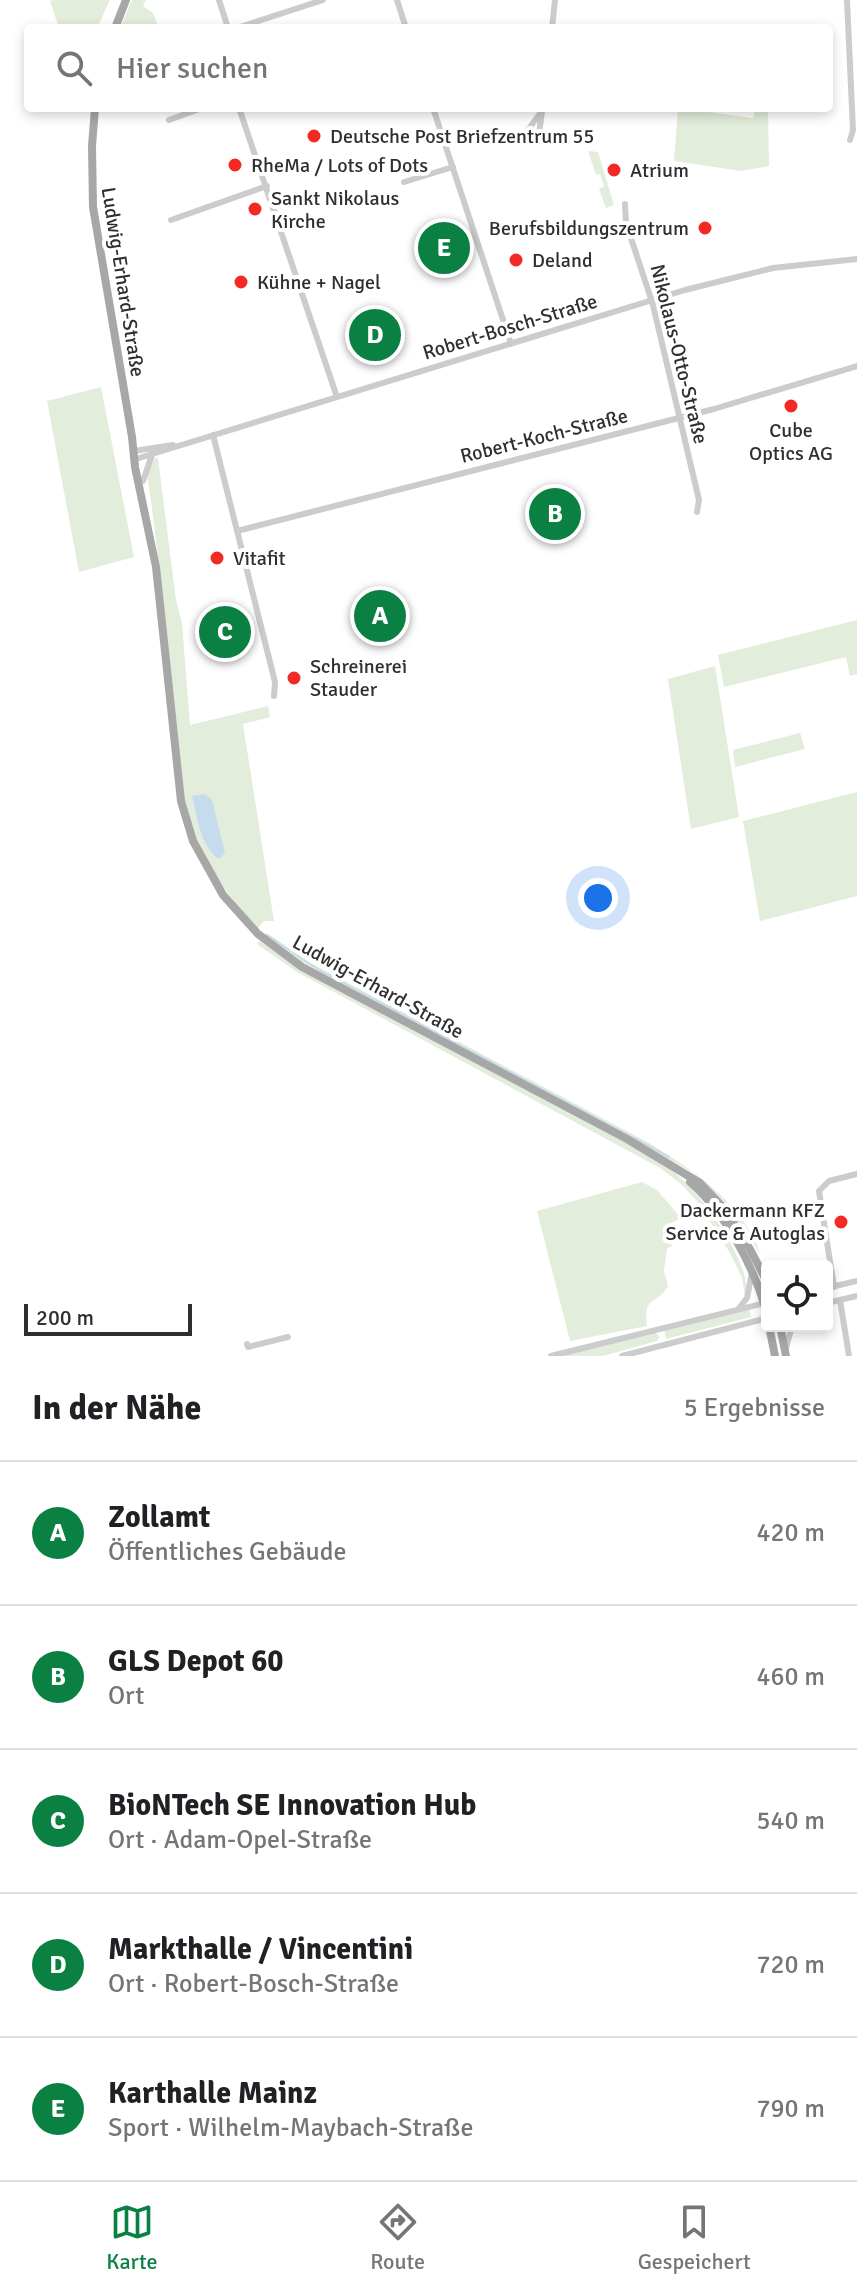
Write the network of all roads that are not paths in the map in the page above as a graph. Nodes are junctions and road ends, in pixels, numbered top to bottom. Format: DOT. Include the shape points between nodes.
graph roads {
  1 [pos="126,0"];
  2 [pos="219,0"];
  3 [pos="323,0"];
  4 [pos="397,0"];
  5 [pos="555,0"];
  6 [pos="847,0"];
  7 [pos="311,2"];
  8 [pos="117,24"];
  9 [pos="227,24"];
  10 [pos="248,24"];
  11 [pos="405,24"];
  12 [pos="552,24"];
  13 [pos="95,112"];
  14 [pos="191,112"];
  15 [pos="240,112"];
  16 [pos="434,112"];
  17 [pos="169,120"];
  18 [pos="850,140"];
  19 [pos="453,167"];
  20 [pos="404,182"];
  21 [pos="267,186"];
  22 [pos="625,204"];
  23 [pos="171,220"];
  24 [pos="857,259"];
  25 [pos="651,300"];
  26 [pos="511,344"];
  27 [pos="857,366"];
  28 [pos="337,397"];
  29 [pos="679,418"];
  30 [pos="213,435"];
  31 [pos="177,445"];
  32 [pos="135,455"];
  33 [pos="152,455"];
  34 [pos="143,481"];
  35 [pos="146,511"];
  36 [pos="697,512"];
  37 [pos="237,531"];
  38 [pos="274,696"];
  39 [pos="668,1163"];
  40 [pos="857,1174"];
  41 [pos="826,1260"];
  42 [pos="761,1270"];
  43 [pos="752,1272"];
  44 [pos="857,1281"];
  45 [pos="833,1287"];
  46 [pos="761,1292"];
  47 [pos="857,1296"];
  48 [pos="840,1300"];
  49 [pos="833,1302"];
  50 [pos="761,1304"];
  51 [pos="739,1308"];
  52 [pos="761,1319"];
  53 [pos="659,1329"];
  54 [pos="770,1332"];
  55 [pos="781,1332"];
  56 [pos="790,1332"];
  57 [pos="288,1337"];
  58 [pos="247,1344"];
  59 [pos="663,1345"];
  60 [pos="785,1354"];
  61 [pos="551,1356"];
  62 [pos="622,1356"];
  63 [pos="775,1356"];
  64 [pos="849,1356"];
  1 -- 8 [label="main road"];
  2 -- 9 [label="street"];
  3 -- 7 [label="street"];
  4 -- 11 [label="street"];
  5 -- 12 [label="street"];
  6 -- 18 [label="street"];
  7 -- 10 [label="street"];
  13 -- 32 [label="main road, Ludwig-Erhard-Straße" via="94,218"];
  14 -- 17 [label="street"];
  15 -- 21 [label="street"];
  16 -- 19 [label="street"];
  19 -- 20 [label="street"];
  19 -- 26 [label="street"];
  21 -- 23 [label="street"];
  21 -- 28 [label="street"];
  22 -- 25 [label="street, Nikolaus-Otto-Straße" via="626,223"];
  24 -- 25 [label="street, Robert-Bosch-Straße" via="762,270"];
  25 -- 26 [label="street, Robert-Bosch-Straße"];
  25 -- 29 [label="street, Nikolaus-Otto-Straße"];
  26 -- 28 [label="street, Robert-Bosch-Straße"];
  27 -- 29 [label="street, Robert-Koch-Straße"];
  28 -- 30 [label="street, Robert-Bosch-Straße"];
  29 -- 36 [label="street, Nikolaus-Otto-Straße" via="699,500"];
  29 -- 37 [label="street, Robert-Koch-Straße"];
  30 -- 31 [label="street, Robert-Bosch-Straße"];
  30 -- 37 [label="street"];
  31 -- 32 [label="street, Robert-Bosch-Straße"];
  31 -- 33 [label="street, Robert-Bosch-Straße"];
  32 -- 33 [label="street, Robert-Bosch-Straße"];
  32 -- 34 [label="main road, Ludwig-Erhard-Straße"];
  32 -- 35 [label="main road, Ludwig-Erhard-Straße"];
  33 -- 34 [label="street"];
  34 -- 35 [label="main road, Ludwig-Erhard-Straße"];
  35 -- 39 [label="main road, Ludwig-Erhard-Straße" via="181,801 203,862 238,915 274,948 312,972"];
  37 -- 38 [label="street" via="275,682"];
  39 -- 42 [label="main road, Ludwig-Erhard-Straße" via="700,1183 725,1209"];
  39 -- 43 [label="main road, Ludwig-Erhard-Straße" via="709,1201"];
  40 -- 41 [label="street" via="829,1181 819,1191"];
  43 -- 46 [label="main road, Ludwig-Erhard-Straße"];
  43 -- 51 [label="street" via="747,1298"];
  44 -- 45 [label="street"];
  47 -- 48 [label="street"];
  48 -- 49 [label="street"];
  48 -- 64 [label="street"];
  50 -- 51 [label="street"];
  51 -- 53 [label="street"];
  52 -- 59 [label="street"];
  53 -- 59 [label="street"];
  53 -- 61 [label="street"];
  54 -- 63 [label="main road"];
  55 -- 60 [label="main road"];
  56 -- 60 [label="street"];
  57 -- 58 [label="street"];
  59 -- 62 [label="street"];
}
